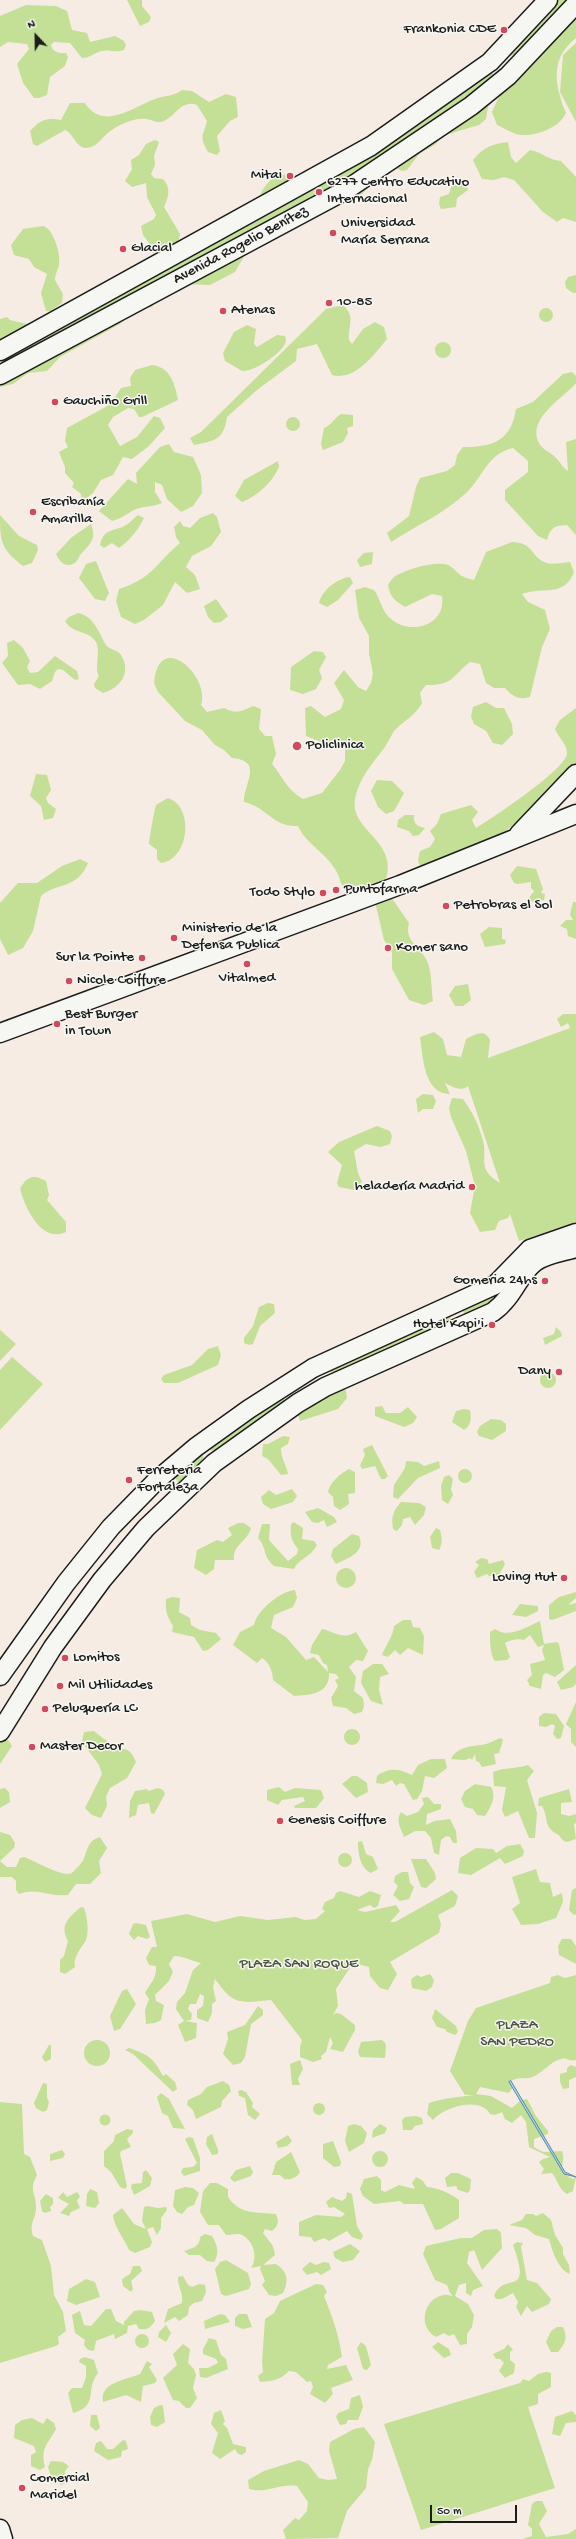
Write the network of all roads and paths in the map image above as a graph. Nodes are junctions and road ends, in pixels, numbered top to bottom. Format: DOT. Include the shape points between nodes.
graph roads {
  1 [pos="548,0"];
  2 [pos="576,4"];
  3 [pos="0,351"];
  4 [pos="0,375"];
  5 [pos="576,774"];
  6 [pos="576,814"];
  7 [pos="515,838"];
  8 [pos="0,1033"];
  9 [pos="576,1233"];
  10 [pos="576,1248"];
  11 [pos="0,1676"];
  12 [pos="0,1732"];
  13 [pos="0,2529"];
  14 [pos="3,2539"];
  1 -- 3 [label="street, Avenida Rogelio Benítez" via="490,62 372,146"];
  2 -- 4 [label="street, Avenida Rogelio Benítez" via="508,76 471,106 346,190"];
  5 -- 7 [label="street"];
  6 -- 7 [label="street"];
  7 -- 8 [label="street" via="351,904"];
  9 -- 11 [label="street" via="530,1249 494,1284 313,1368 196,1447 157,1480 111,1527 66,1583"];
  10 -- 12 [label="street" via="536,1261 529,1266 513,1294 493,1312 325,1387 298,1403 214,1463 146,1528 102,1580 53,1647"];
  13 -- 14 [label="street"];
}
